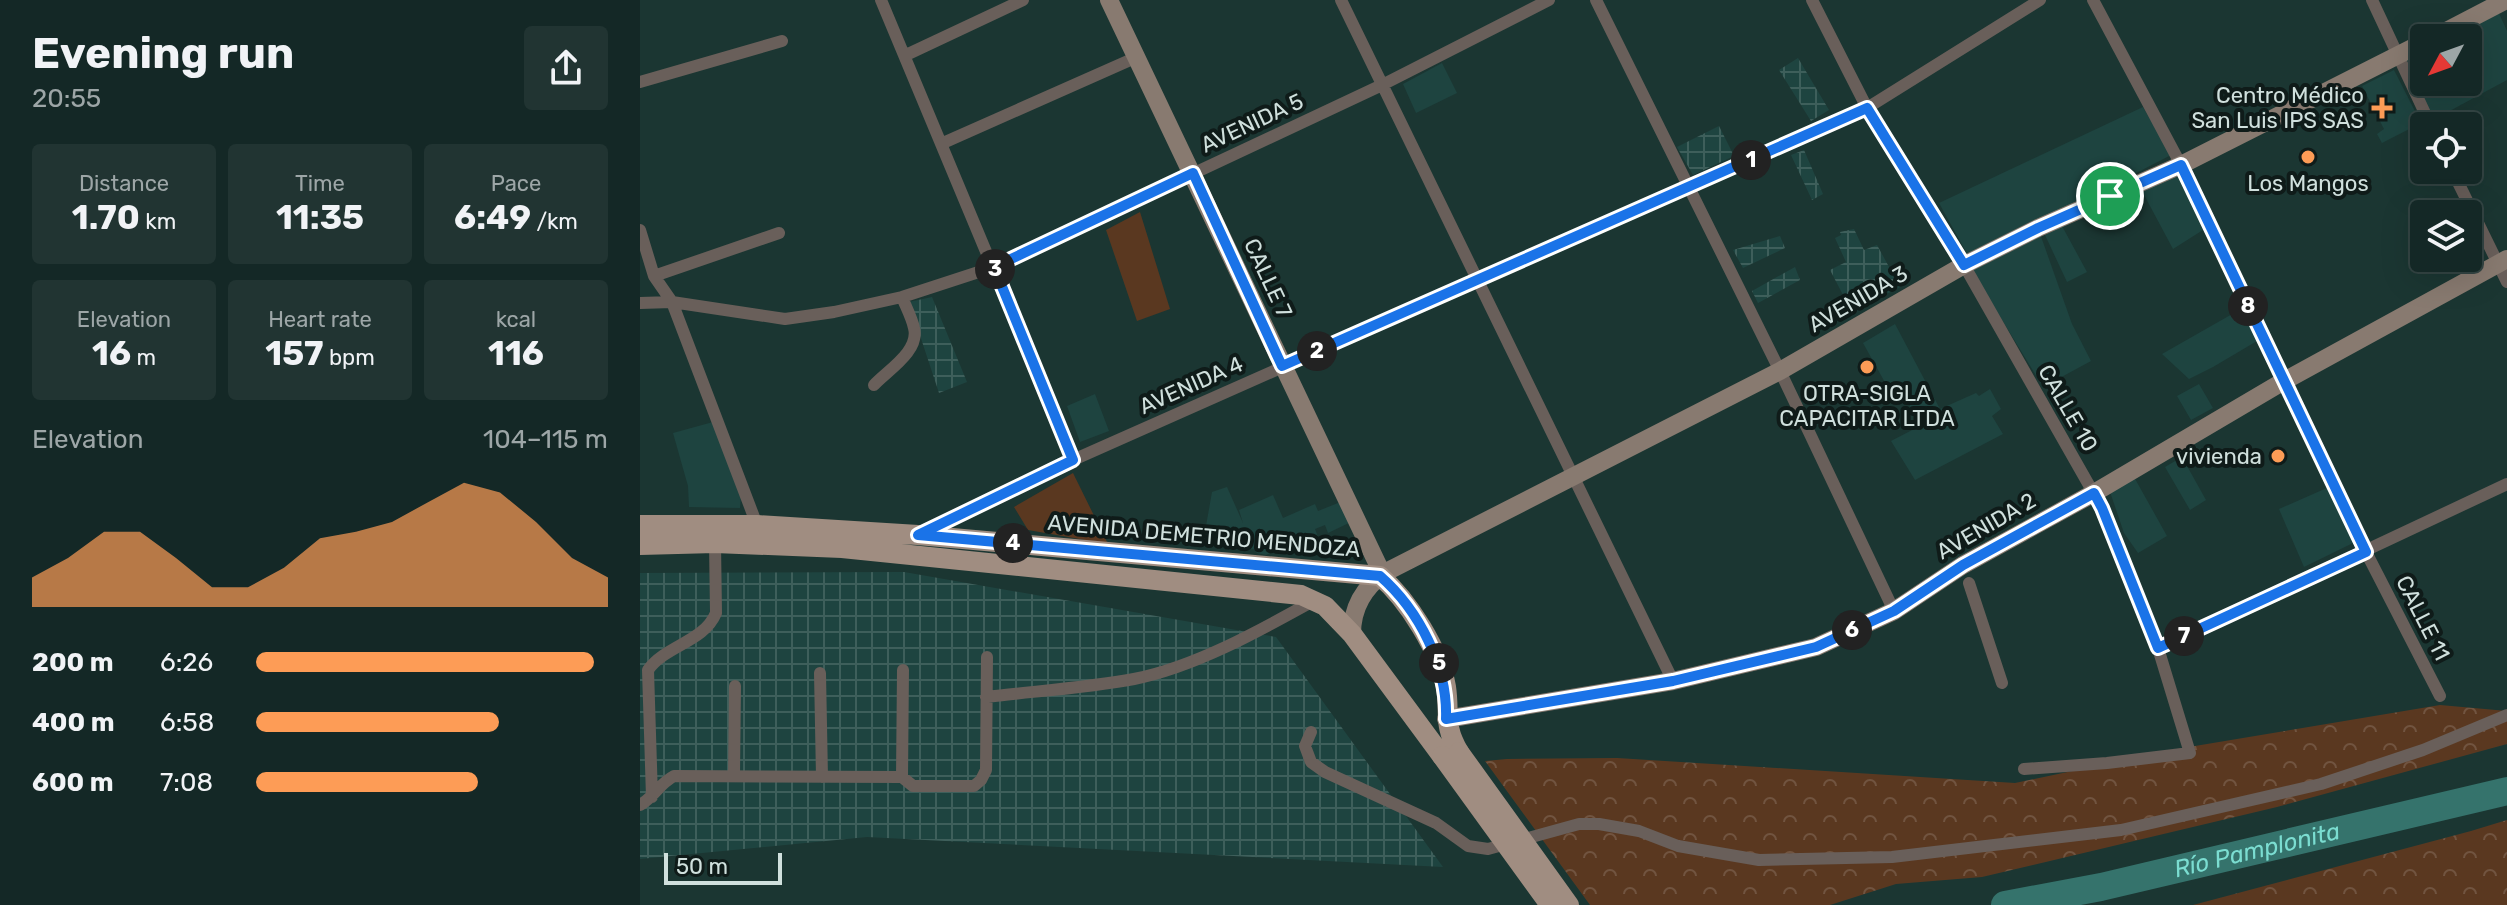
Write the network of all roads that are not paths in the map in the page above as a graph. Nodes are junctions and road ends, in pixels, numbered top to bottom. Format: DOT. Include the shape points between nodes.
graph roads {
  1 [pos="881,0"];
  2 [pos="1023,0"];
  3 [pos="1109,0"];
  4 [pos="1341,0"];
  5 [pos="1549,0"];
  6 [pos="1596,0"];
  7 [pos="1812,0"];
  8 [pos="2040,0"];
  9 [pos="2093,0"];
  10 [pos="2372,0"];
  11 [pos="2506,0"];
  12 [pos="2460,24"];
  13 [pos="782,41"];
  14 [pos="2410,49"];
  15 [pos="906,55"];
  16 [pos="2397,56"];
  17 [pos="1137,57"];
  18 [pos="640,82"];
  19 [pos="1382,85"];
  20 [pos="1867,108"];
  21 [pos="2424,112"];
  22 [pos="943,143"];
  23 [pos="2181,165"];
  24 [pos="1193,173"];
  25 [pos="2460,184"];
  26 [pos="1689,188"];
  27 [pos="640,230"];
  28 [pos="779,233"];
  29 [pos="2502,262"];
  30 [pos="1964,265"];
  31 [pos="994,267"];
  32 [pos="654,276"];
  33 [pos="1477,280"];
  34 [pos="2507,282"];
  35 [pos="902,297"];
  36 [pos="672,302"];
  37 [pos="640,303"];
  38 [pos="1282,366"];
  39 [pos="1780,371"];
  40 [pos="2284,381"];
  41 [pos="874,385"];
  42 [pos="1073,460"];
  43 [pos="1574,477"];
  44 [pos="2507,484"];
  45 [pos="2094,493"];
  46 [pos="640,525"];
  47 [pos="757,525"];
  48 [pos="918,535"];
  49 [pos="715,543"];
  50 [pos="640,545"];
  51 [pos="2366,552"];
  52 [pos="1380,576"];
  53 [pos="1969,583"];
  54 [pos="1315,600"];
  55 [pos="1894,611"];
  56 [pos="1352,634"];
  57 [pos="2158,648"];
  58 [pos="987,657"];
  59 [pos="903,670"];
  60 [pos="820,673"];
  61 [pos="1673,681"];
  62 [pos="2002,683"];
  63 [pos="735,686"];
  64 [pos="2440,696"];
  65 [pos="986,697"];
  66 [pos="2507,715"];
  67 [pos="1446,719"];
  68 [pos="1311,732"];
  69 [pos="1451,754"];
  70 [pos="2024,769"];
  71 [pos="734,776"];
  72 [pos="822,777"];
  73 [pos="902,777"];
  74 [pos="652,797"];
  75 [pos="640,805"];
  76 [pos="1550,905"];
  77 [pos="1569,905"];
  1 -- 15 [label="street"];
  2 -- 15 [label="street"];
  3 -- 17 [label="main road, CALLE 7"];
  4 -- 19 [label="street"];
  5 -- 19 [label="street, AVENIDA 5"];
  6 -- 26 [label="street"];
  7 -- 20 [label="street, CALLE 10"];
  8 -- 20 [label="street, AVENIDA 4"];
  9 -- 23 [label="street, CALLE 11"];
  10 -- 16 [label="street"];
  11 -- 12 [label="main road"];
  13 -- 18 [label="street"];
  14 -- 16 [label="main road, AVENIDA 3"];
  15 -- 22 [label="street"];
  16 -- 21 [label="street"];
  16 -- 23 [label="main road, AVENIDA 3"];
  17 -- 22 [label="street"];
  17 -- 24 [label="main road, CALLE 7"];
  19 -- 24 [label="street, AVENIDA 5"];
  19 -- 33 [label="street"];
  20 -- 26 [label="street, AVENIDA 4"];
  20 -- 30 [label="street, CALLE 10"];
  22 -- 31 [label="street"];
  23 -- 30 [label="main road, AVENIDA 3"];
  23 -- 40 [label="street, CALLE 11"];
  24 -- 31 [label="street, AVENIDA 5"];
  24 -- 38 [label="main road, CALLE 7"];
  25 -- 29 [label="street"];
  26 -- 33 [label="street, AVENIDA 4"];
  26 -- 39 [label="street"];
  27 -- 32 [label="street"];
  28 -- 32 [label="street"];
  29 -- 34 [label="street"];
  29 -- 40 [label="main road, AVENIDA 2"];
  30 -- 39 [label="main road, AVENIDA 3"];
  30 -- 45 [label="street, CALLE 10"];
  31 -- 35 [label="street, AVENIDA 5"];
  31 -- 42 [label="street"];
  32 -- 36 [label="street"];
  33 -- 38 [label="street, AVENIDA 4"];
  33 -- 43 [label="street"];
  35 -- 36 [label="street, AVENIDA 5" via="785,319"];
  35 -- 41 [label="street" via="914,342"];
  36 -- 37 [label="street, AVENIDA 5"];
  36 -- 47 [label="street"];
  38 -- 42 [label="street, AVENIDA 4"];
  38 -- 52 [label="main road, CALLE 7"];
  39 -- 43 [label="main road, AVENIDA 3"];
  39 -- 55 [label="street"];
  40 -- 45 [label="main road, AVENIDA 2"];
  40 -- 51 [label="street, CALLE 11"];
  42 -- 48 [label="street, AVENIDA 4"];
  43 -- 52 [label="main road, AVENIDA 3"];
  43 -- 61 [label="street"];
  44 -- 51 [label="street"];
  45 -- 55 [label="main road, AVENIDA 2" via="1963,565"];
  45 -- 57 [label="street, CALLE 10"];
  46 -- 47 [label="main road, AVENIDA DEMETRIO MENDOZA"];
  47 -- 48 [label="main road, AVENIDA DEMETRIO MENDOZA"];
  48 -- 52 [label="main road, AVENIDA DEMETRIO MENDOZA"];
  49 -- 50 [label="main road, AVENIDA DEMETRIO MENDOZA"];
  49 -- 54 [label="main road, AVENIDA DEMETRIO MENDOZA" via="885,552"];
  49 -- 74 [label="street" via="712,622 662,654 648,670"];
  51 -- 57 [label="street"];
  51 -- 64 [label="street, CALLE 11"];
  52 -- 56 [label="main road, AVENIDA 3" via="1358,601"];
  52 -- 67 [label="main road" via="1408,607 1440,666"];
  53 -- 62 [label="street"];
  54 -- 56 [label="main road, AVENIDA DEMETRIO MENDOZA"];
  54 -- 65 [label="street" via="1191,661 1136,679"];
  55 -- 61 [label="main road, AVENIDA 2" via="1816,647"];
  56 -- 69 [label="main road, AVENIDA DEMETRIO MENDOZA"];
  57 -- 70 [label="street, CALLE 10" via="2190,753"];
  58 -- 65 [label="street"];
  59 -- 73 [label="street"];
  60 -- 72 [label="street"];
  61 -- 67 [label="main road, AVENIDA 2"];
  63 -- 71 [label="street"];
  65 -- 73 [label="street" via="986,770 981,780 974,786 913,786"];
  66 -- 68 [label="street" via="2321,784 2121,830 1892,857 1759,860 1678,846 1599,824 1579,824 1488,849 1468,846 1436,823 1311,762 1305,746"];
  67 -- 69 [label="main road"];
  69 -- 76 [label="main road, bridge"];
  69 -- 77 [label="main road, bridge"];
  71 -- 72 [label="street"];
  71 -- 74 [label="street" via="674,776"];
  72 -- 73 [label="street"];
  74 -- 75 [label="street"];
}
